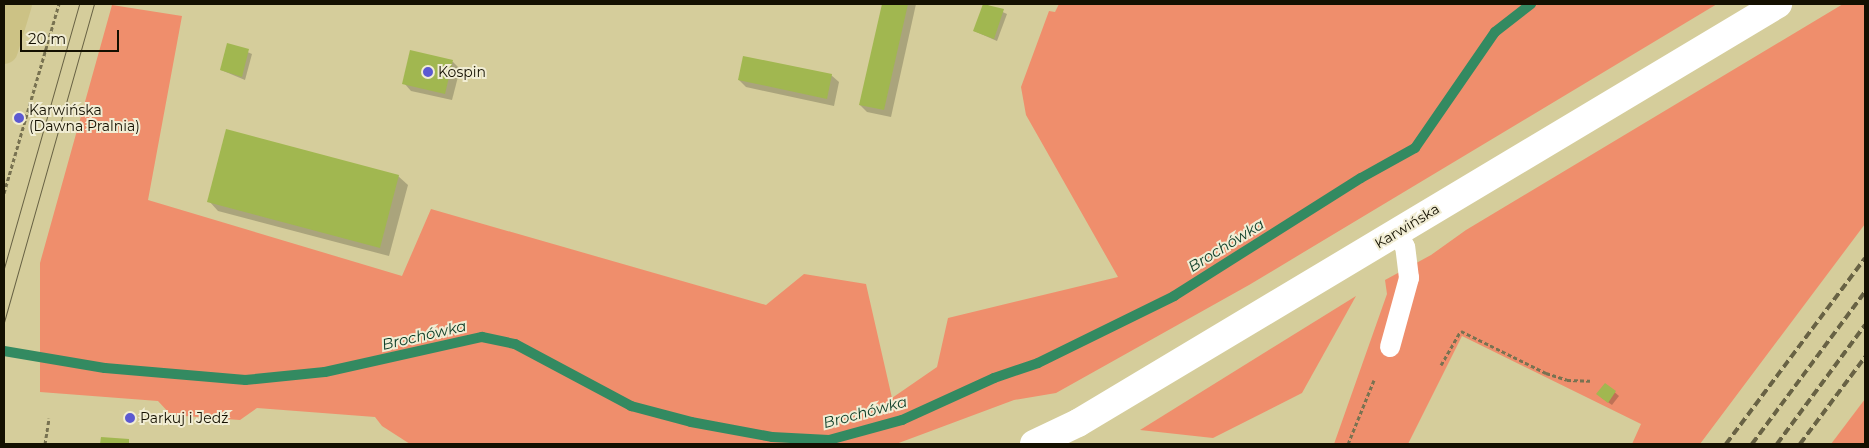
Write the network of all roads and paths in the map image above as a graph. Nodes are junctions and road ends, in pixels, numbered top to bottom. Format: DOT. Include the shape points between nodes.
graph roads {
  1 [pos="18,4"];
  2 [pos="58,4"];
  3 [pos="1778,4"];
  4 [pos="4,50"];
  5 [pos="4,192"];
  6 [pos="1397,232"];
  7 [pos="1390,347"];
  8 [pos="1441,365"];
  9 [pos="1374,380"];
  10 [pos="1590,381"];
  11 [pos="49,418"];
  12 [pos="45,444"];
  13 [pos="1034,444"];
  14 [pos="1348,444"];
  1 -- 4 [label="main road"];
  2 -- 5 [label="path"];
  3 -- 6 [label="street, Karwińska"];
  6 -- 7 [label="lane" via="1405,247 1409,278"];
  6 -- 13 [label="street, Karwińska" via="1078,423"];
  8 -- 10 [label="path" via="1461,332 1546,373 1567,380"];
  9 -- 14 [label="path"];
  11 -- 12 [label="path"];
}
